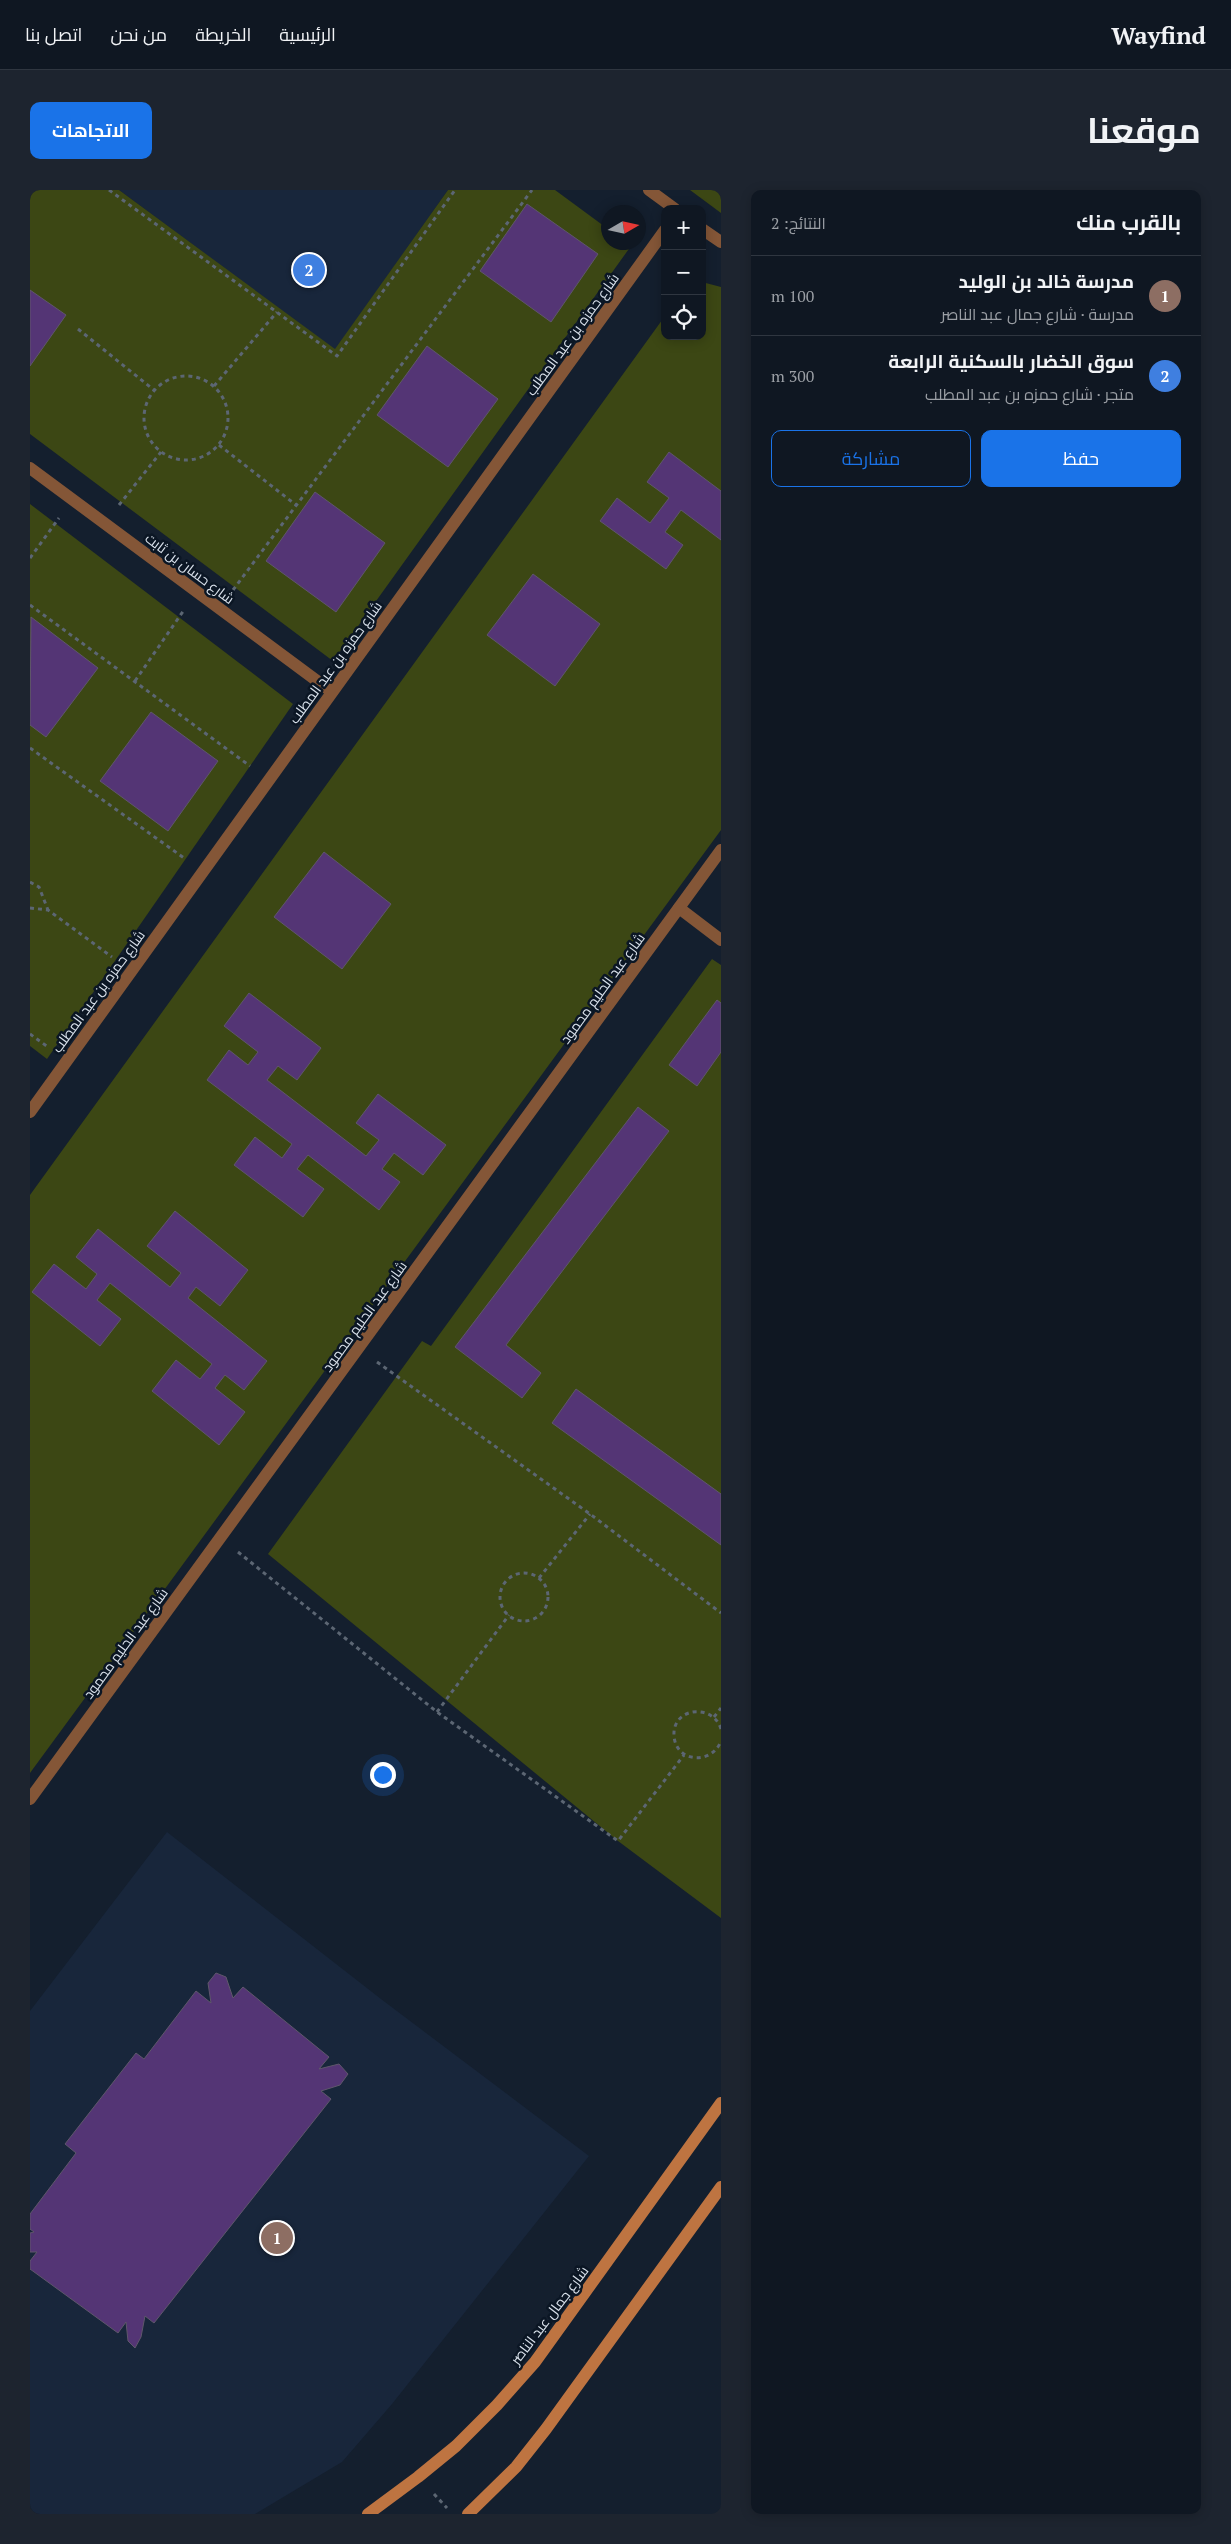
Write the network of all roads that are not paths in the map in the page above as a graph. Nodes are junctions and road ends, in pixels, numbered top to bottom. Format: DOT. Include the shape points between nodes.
graph roads {
  1 [pos="649,190"];
  2 [pos="669,205"];
  3 [pos="706,232"];
  4 [pos="661,236"];
  5 [pos="721,242"];
  6 [pos="30,468"];
  7 [pos="332,692"];
  8 [pos="721,850"];
  9 [pos="679,908"];
  10 [pos="721,940"];
  11 [pos="30,1112"];
  12 [pos="30,1799"];
  13 [pos="721,2103"];
  14 [pos="721,2187"];
  15 [pos="368,2514"];
  16 [pos="468,2514"];
  1 -- 2 [label="street"];
  3 -- 5 [label="street"];
  4 -- 7 [label="street, شارع حمزه بن عبد المطلب"];
  6 -- 7 [label="street, شارع حسان بن ثابت"];
  7 -- 11 [label="street, شارع حمزه بن عبد المطلب"];
  8 -- 9 [label="street, شارع عبد الحليم محمود"];
  9 -- 10 [label="street"];
  9 -- 12 [label="street, شارع عبد الحليم محمود"];
  13 -- 15 [label="main road, شارع جمال عبد الناصر" via="535,2362 456,2446"];
  14 -- 16 [label="main road" via="546,2429 516,2467"];
}
